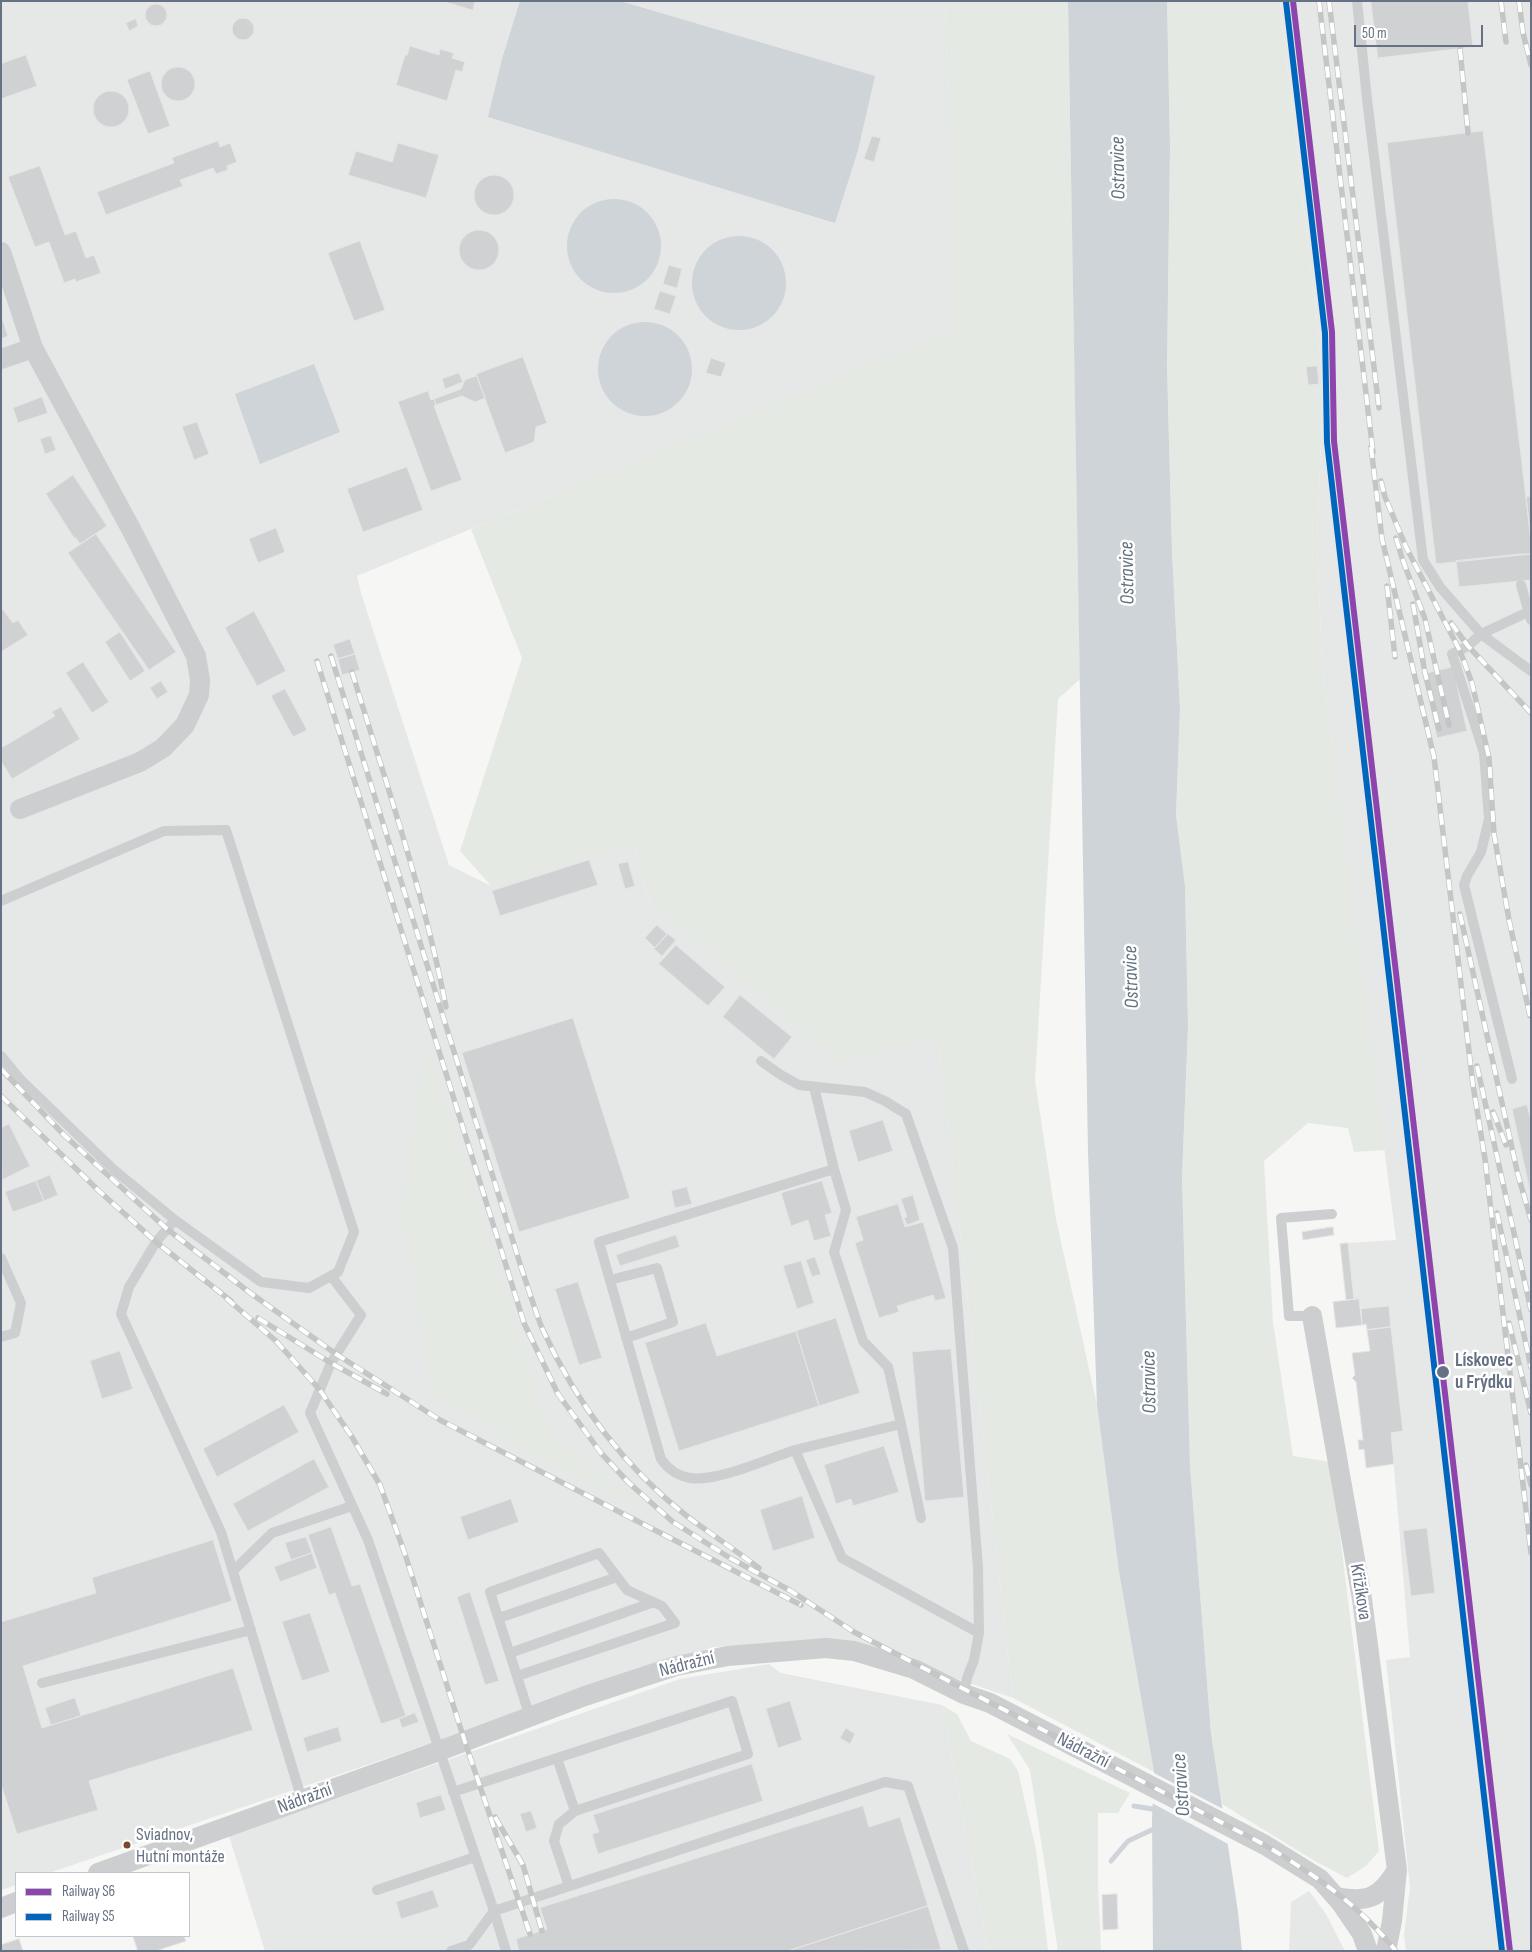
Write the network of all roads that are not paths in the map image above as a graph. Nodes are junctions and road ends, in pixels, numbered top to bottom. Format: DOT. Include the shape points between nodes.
graph roads {
  1 [pos="1357,1"];
  2 [pos="1,252"];
  3 [pos="32,348"];
  4 [pos="1,358"];
  5 [pos="1521,585"];
  6 [pos="1529,616"];
  7 [pos="1480,634"];
  8 [pos="1531,671"];
  9 [pos="20,809"];
  10 [pos="1,901"];
  11 [pos="1,1056"];
  12 [pos="762,1061"];
  13 [pos="1512,1079"];
  14 [pos="814,1087"];
  15 [pos="834,1169"];
  16 [pos="1332,1214"];
  17 [pos="175,1220"];
  18 [pos="1,1258"];
  19 [pos="330,1276"];
  20 [pos="610,1280"];
  21 [pos="1312,1316"];
  22 [pos="1,1337"];
  23 [pos="626,1338"];
  24 [pos="901,1424"];
  25 [pos="795,1450"];
  26 [pos="352,1506"];
  27 [pos="921,1518"];
  28 [pos="233,1571"];
  29 [pos="617,1577"];
  30 [pos="654,1602"];
  31 [pos="499,1618"];
  32 [pos="251,1630"];
  33 [pos="980,1633"];
  34 [pos="510,1653"];
  35 [pos="517,1676"];
  36 [pos="42,1683"];
  37 [pos="964,1694"];
  38 [pos="530,1717"];
  39 [pos="440,1751"];
  40 [pos="557,1758"];
  41 [pos="453,1792"];
  42 [pos="302,1800"];
  43 [pos="575,1811"];
  44 [pos="475,1857"];
  45 [pos="1397,1870"];
  46 [pos="101,1872"];
  47 [pos="570,1886"];
  48 [pos="376,1890"];
  49 [pos="1336,1897"];
  50 [pos="15,1902"];
  51 [pos="1,1908"];
  52 [pos="494,1912"];
  53 [pos="451,1951"];
  54 [pos="506,1951"];
  55 [pos="964,1951"];
  56 [pos="1368,1951"];
  57 [pos="1386,1951"];
  1 -- 7 [label="lane" via="1423,560 1440,587"];
  2 -- 3 [label="street"];
  3 -- 4 [label="street"];
  3 -- 9 [label="street" via="192,648 200,680 199,695 185,725 163,748 140,762"];
  5 -- 6 [label="lane"];
  6 -- 7 [label="lane"];
  7 -- 8 [label="lane"];
  7 -- 13 [label="lane" via="1468,646 1452,654 1484,753 1489,818 1481,852 1464,885"];
  10 -- 19 [label="lane" via="164,832 226,830 354,1232 338,1272"];
  11 -- 17 [label="lane" via="20,1079 113,1169"];
  12 -- 14 [label="lane" via="799,1085"];
  14 -- 15 [label="lane"];
  14 -- 33 [label="lane" via="865,1092 906,1114 953,1248 978,1568"];
  15 -- 20 [label="lane" via="599,1242"];
  15 -- 24 [label="lane" via="846,1210 834,1252 863,1341 888,1366"];
  16 -- 21 [label="lane" via="1281,1218 1289,1316"];
  17 -- 19 [label="lane" via="262,1282 309,1288"];
  17 -- 28 [label="lane" via="156,1242 129,1287 122,1314 221,1532"];
  18 -- 22 [label="lane" via="21,1303 15,1334"];
  19 -- 26 [label="lane" via="361,1315 330,1363 310,1413"];
  20 -- 23 [label="lane"];
  20 -- 23 [label="lane" via="657,1268 673,1322"];
  21 -- 45 [label="street, Křižíkova" via="1362,1599"];
  23 -- 25 [label="lane" via="661,1459 669,1470 689,1478 712,1477"];
  24 -- 25 [label="lane"];
  24 -- 27 [label="lane"];
  25 -- 33 [label="lane" via="842,1558"];
  26 -- 28 [label="lane" via="272,1533"];
  26 -- 39 [label="lane" via="368,1540"];
  28 -- 32 [label="lane"];
  29 -- 30 [label="lane" via="627,1590"];
  29 -- 31 [label="lane"];
  29 -- 31 [label="lane" via="599,1553 490,1592"];
  30 -- 34 [label="lane"];
  30 -- 35 [label="lane" via="662,1606 675,1623"];
  31 -- 34 [label="lane"];
  32 -- 36 [label="lane"];
  32 -- 42 [label="lane"];
  33 -- 37 [label="lane"];
  34 -- 35 [label="lane"];
  35 -- 38 [label="lane"];
  37 -- 38 [label="street, Nádražní" via="914,1669 882,1658 826,1648 728,1656 676,1666"];
  37 -- 49 [label="street, Nádražní" via="990,1703 1265,1845 1320,1879"];
  38 -- 39 [label="street, Nádražní"];
  39 -- 41 [label="lane"];
  39 -- 42 [label="street, Nádražní"];
  40 -- 41 [label="lane"];
  40 -- 43 [label="lane"];
  40 -- 43 [label="lane" via="732,1702 748,1754"];
  41 -- 44 [label="lane"];
  42 -- 46 [label="street, Nádražní"];
  43 -- 47 [label="lane" via="559,1824 554,1841"];
  44 -- 48 [label="lane"];
  44 -- 52 [label="lane"];
  45 -- 49 [label="street" via="1377,1895 1361,1900"];
  45 -- 57 [label="street, Křižíkova"];
  47 -- 52 [label="lane"];
  47 -- 55 [label="lane" via="885,1782 908,1786"];
  49 -- 56 [label="street" via="1362,1934"];
  50 -- 51 [label="street"];
  52 -- 53 [label="lane" via="469,1945"];
  52 -- 54 [label="lane"];
}
